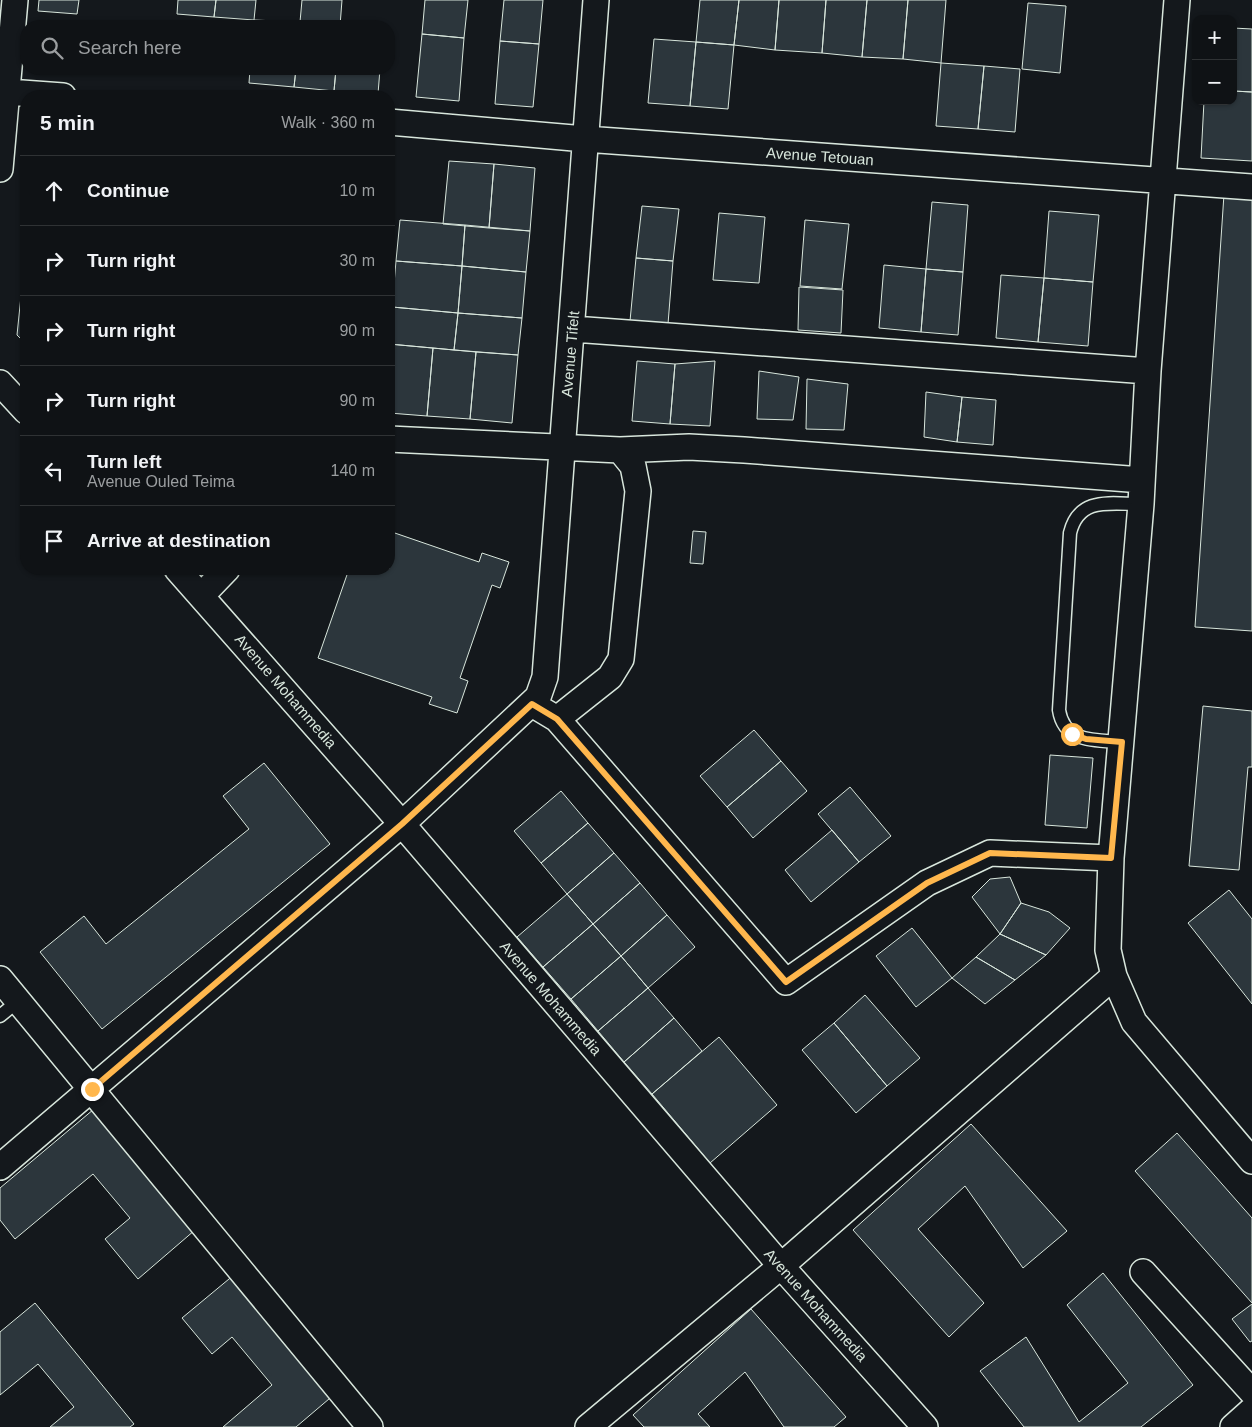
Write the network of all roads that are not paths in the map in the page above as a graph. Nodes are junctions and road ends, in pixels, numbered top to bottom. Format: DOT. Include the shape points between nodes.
graph roads {
  1 [pos="15,0"];
  2 [pos="596,0"];
  3 [pos="1178,0"];
  4 [pos="8,92"];
  5 [pos="20,93"];
  6 [pos="395,123"];
  7 [pos="585,139"];
  8 [pos="0,169"];
  9 [pos="1164,182"];
  10 [pos="1252,187"];
  11 [pos="572,329"];
  12 [pos="1148,371"];
  13 [pos="0,383"];
  14 [pos="20,405"];
  15 [pos="395,439"];
  16 [pos="562,446"];
  17 [pos="620,450"];
  18 [pos="1141,492"];
  19 [pos="183,575"];
  20 [pos="221,575"];
  21 [pos="202,595"];
  22 [pos="532,704"];
  23 [pos="557,719"];
  24 [pos="1122,742"];
  25 [pos="402,824"];
  26 [pos="1111,858"];
  27 [pos="1114,976"];
  28 [pos="0,979"];
  29 [pos="9,1008"];
  30 [pos="92,1089"];
  31 [pos="1252,1161"];
  32 [pos="1,1165"];
  33 [pos="781,1266"];
  34 [pos="1143,1272"];
  35 [pos="1252,1392"];
  36 [pos="1252,1410"];
  37 [pos="370,1427"];
  38 [pos="589,1427"];
  39 [pos="925,1427"];
  40 [pos="1233,1427"];
  1 -- 4 [label="street"];
  2 -- 7 [label="street, Avenue Tifelt"];
  3 -- 9 [label="street"];
  4 -- 5 [label="street"];
  4 -- 8 [label="street"];
  6 -- 7 [label="street, Avenue Tetouan"];
  7 -- 9 [label="street, Avenue Tetouan"];
  7 -- 11 [label="street, Avenue Tifelt"];
  9 -- 10 [label="street, Avenue Tetouan"];
  9 -- 12 [label="street"];
  11 -- 12 [label="street"];
  11 -- 16 [label="street, Avenue Tifelt"];
  12 -- 18 [label="street"];
  13 -- 14 [label="street"];
  15 -- 16 [label="street"];
  16 -- 17 [label="street"];
  16 -- 22 [label="street, Avenue Tifelt" via="545,677"];
  17 -- 18 [label="street" via="688,447 744,450"];
  17 -- 23 [label="street" via="634,466 638,491 621,659 610,677"];
  18 -- 24 [label="street"];
  18 -- 24 [label="lane" via="1093,505 1076,517 1070,533 1060,720 1079,738"];
  19 -- 21 [label="street, Avenue Mohammedia"];
  20 -- 21 [label="street"];
  21 -- 25 [label="street, Avenue Mohammedia"];
  22 -- 23 [label="street"];
  22 -- 25 [label="street, Avenue Tifelt"];
  23 -- 26 [label="street" via="786,982 927,883 990,853"];
  24 -- 26 [label="street"];
  25 -- 30 [label="street, Avenue Tifelt"];
  25 -- 33 [label="street, Avenue Mohammedia"];
  26 -- 27 [label="street" via="1108,950"];
  27 -- 31 [label="street" via="1134,1022"];
  27 -- 33 [label="street"];
  28 -- 29 [label="street"];
  29 -- 30 [label="street"];
  30 -- 32 [label="street, Avenue Tifelt"];
  30 -- 37 [label="street"];
  33 -- 38 [label="street"];
  33 -- 39 [label="street, Avenue Mohammedia"];
  34 -- 35 [label="street"];
  36 -- 40 [label="street"];
}
